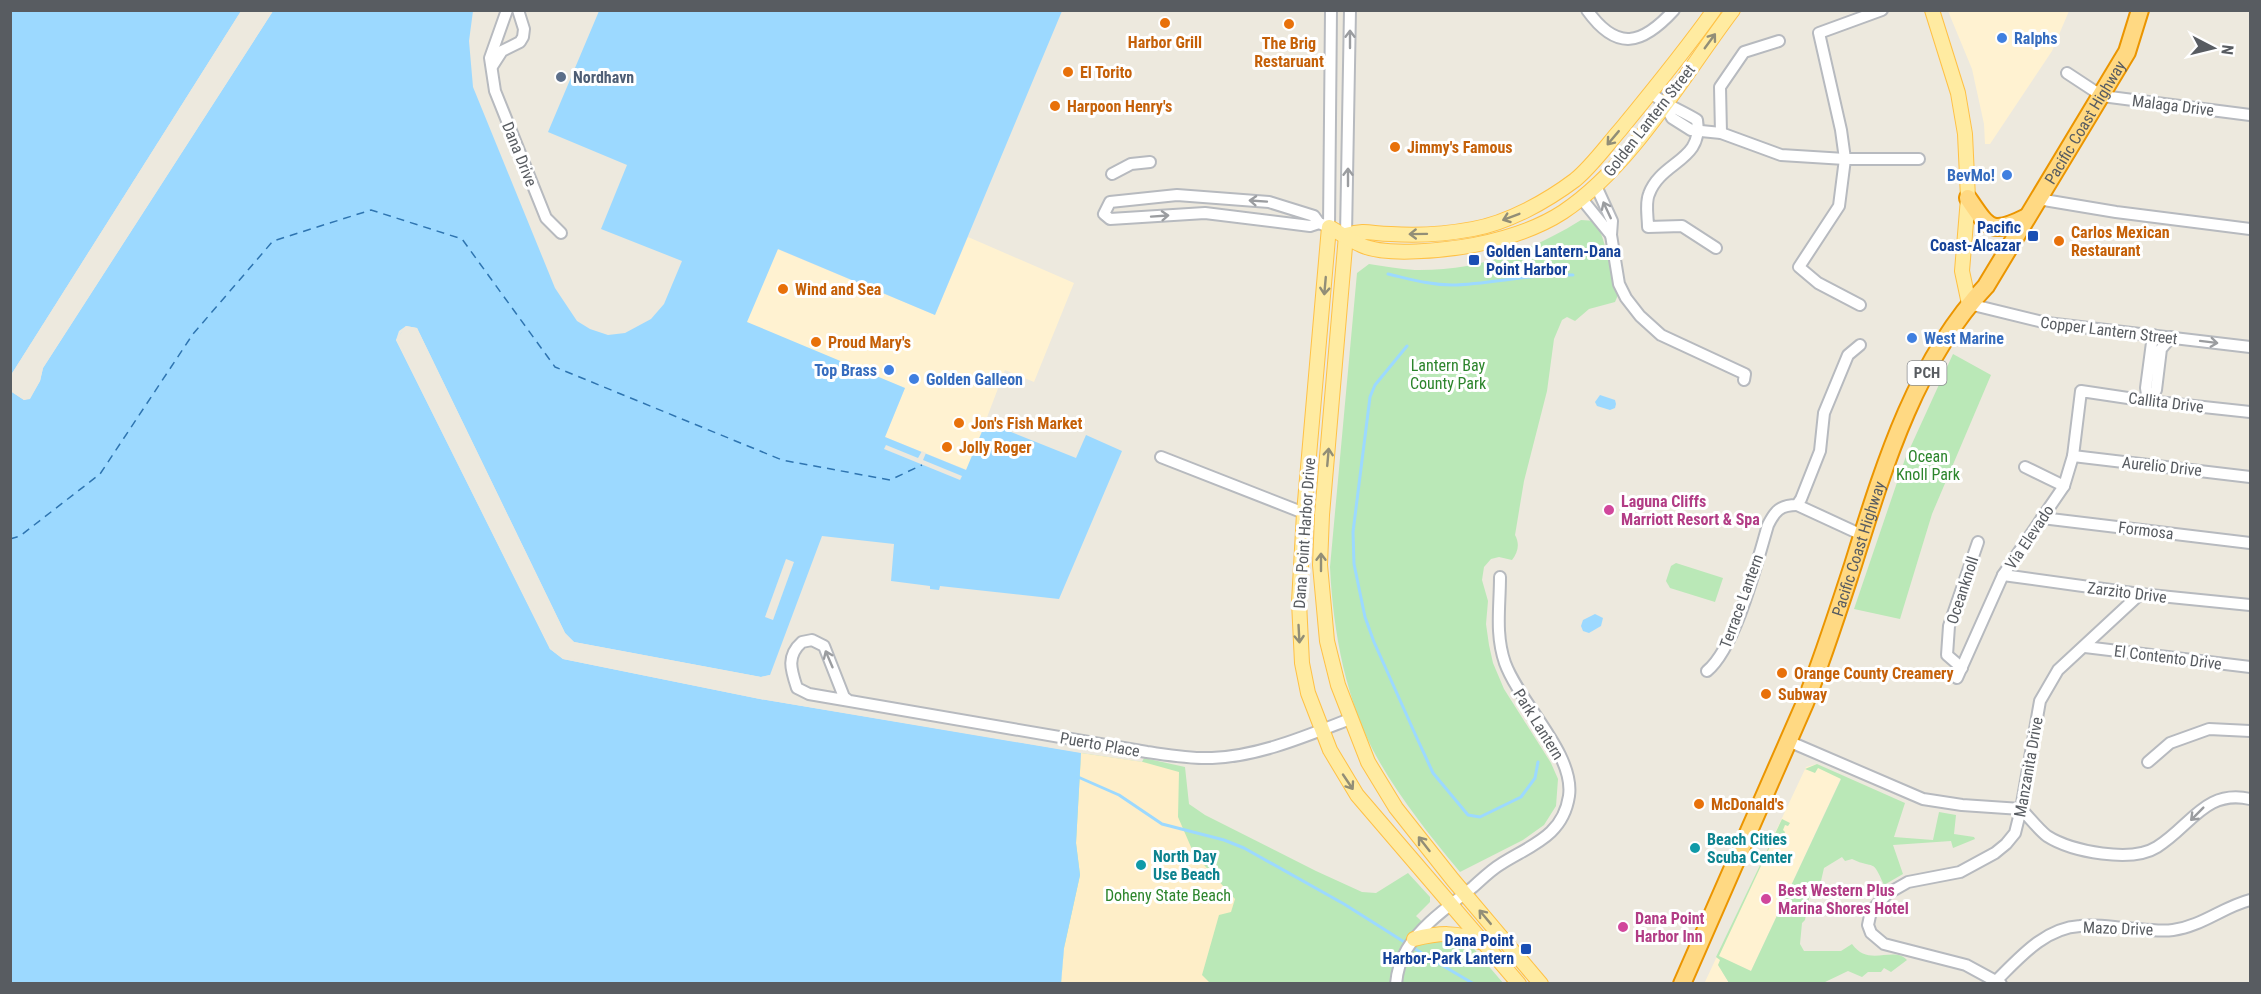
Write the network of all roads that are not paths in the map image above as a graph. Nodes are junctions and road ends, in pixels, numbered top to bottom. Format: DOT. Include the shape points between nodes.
graph roads {
  1 [pos="507,10"];
  2 [pos="518,10"];
  3 [pos="1331,10"];
  4 [pos="1350,10"];
  5 [pos="1587,10"];
  6 [pos="1674,10"];
  7 [pos="1714,10"];
  8 [pos="1733,10"];
  9 [pos="1882,10"];
  10 [pos="1932,10"];
  11 [pos="2140,10"];
  12 [pos="1779,41"];
  13 [pos="492,68"];
  14 [pos="2067,73"];
  15 [pos="1651,93"];
  16 [pos="2102,96"];
  17 [pos="1664,104"];
  18 [pos="2250,115"];
  19 [pos="1695,130"];
  20 [pos="1721,133"];
  21 [pos="1845,159"];
  22 [pos="1919,159"];
  23 [pos="1150,162"];
  24 [pos="1112,174"];
  25 [pos="1596,186"];
  26 [pos="1212,198"];
  27 [pos="1581,198"];
  28 [pos="1968,198"];
  29 [pos="2038,199"];
  30 [pos="1543,201"];
  31 [pos="1209,213"];
  32 [pos="2027,217"];
  33 [pos="1324,225"];
  34 [pos="2250,229"];
  35 [pos="1526,230"];
  36 [pos="561,233"];
  37 [pos="1346,235"];
  38 [pos="1611,235"];
  39 [pos="1716,249"];
  40 [pos="1969,304"];
  41 [pos="1860,305"];
  42 [pos="2152,335"];
  43 [pos="2171,337"];
  44 [pos="1860,345"];
  45 [pos="2250,347"];
  46 [pos="1743,380"];
  47 [pos="2081,390"];
  48 [pos="2148,401"];
  49 [pos="2250,412"];
  50 [pos="2073,456"];
  51 [pos="1161,457"];
  52 [pos="2025,467"];
  53 [pos="2250,477"];
  54 [pos="2064,486"];
  55 [pos="1797,505"];
  56 [pos="1304,513"];
  57 [pos="1322,515"];
  58 [pos="2042,518"];
  59 [pos="1862,535"];
  60 [pos="1978,542"];
  61 [pos="2250,543"];
  62 [pos="2003,575"];
  63 [pos="1500,578"];
  64 [pos="2140,594"];
  65 [pos="2250,605"];
  66 [pos="2085,647"];
  67 [pos="2250,667"];
  68 [pos="1707,670"];
  69 [pos="1959,673"];
  70 [pos="848,700"];
  71 [pos="1350,719"];
  72 [pos="1321,730"];
  73 [pos="2250,731"];
  74 [pos="1788,741"];
  75 [pos="2148,762"];
  76 [pos="2250,799"];
  77 [pos="2021,809"];
  78 [pos="1464,894"];
  79 [pos="2250,900"];
  80 [pos="1451,905"];
  81 [pos="1414,939"];
  82 [pos="1485,944"];
  83 [pos="1999,982"];
  84 [pos="1396,984"];
  85 [pos="1519,984"];
  86 [pos="1541,984"];
  87 [pos="1682,984"];
  1 -- 13 [label="street, Dana Drive" via="492,49"];
  2 -- 13 [label="street" via="523,38 501,51"];
  3 -- 33 [label="street, Dana Point Harbor Drive"];
  37 -- 4 [label="street, Dana Point Harbor Drive, one-way"];
  5 -- 6 [label="street" via="1603,31 1628,40 1651,32"];
  7 -- 15 [label="main road, Golden Lantern Street"];
  17 -- 8 [label="main road, Golden Lantern Street, one-way"];
  9 -- 21 [label="street" via="1819,33"];
  10 -- 28 [label="main road" via="1958,93"];
  11 -- 16 [label="highway, Pacific Coast Highway / PCH" via="2127,52"];
  12 -- 20 [label="street" via="1744,52 1720,87"];
  13 -- 36 [label="street, Dana Drive" via="495,91 546,218"];
  14 -- 16 [label="street, Malaga Drive"];
  15 -- 17 [label="street"];
  15 -- 30 [label="main road, Golden Lantern Street, one-way" via="1594,160"];
  16 -- 18 [label="street, Malaga Drive"];
  16 -- 29 [label="highway, Pacific Coast Highway / PCH"];
  17 -- 19 [label="street" via="1678,107 1697,120"];
  17 -- 25 [label="main road, Golden Lantern Street"];
  19 -- 20 [label="street"];
  19 -- 39 [label="street" via="1695,145 1690,152 1661,176 1648,195 1648,227 1682,226"];
  20 -- 21 [label="street" via="1781,155"];
  21 -- 22 [label="street"];
  21 -- 41 [label="street" via="1839,206 1799,267 1818,283"];
  23 -- 24 [label="street" via="1131,164"];
  25 -- 27 [label="main road, Golden Lantern Street"];
  38 -- 25 [label="street, one-way" via="1612,221"];
  26 -- 31 [label="street"];
  26 -- 31 [label="street, one-way" via="1177,195 1110,202 1104,214 1110,219"];
  33 -- 26 [label="street, one-way" via="1314,216 1269,202"];
  27 -- 35 [label="main road, Golden Lantern Street"];
  27 -- 38 [label="street"];
  28 -- 32 [label="highway" via="1983,221 1993,227 2008,226"];
  28 -- 40 [label="main road" via="1962,271"];
  29 -- 32 [label="highway, Pacific Coast Highway / PCH"];
  29 -- 34 [label="street"];
  30 -- 35 [label="main road"];
  30 -- 37 [label="main road, Golden Lantern Street, one-way" via="1510,217 1453,233 1362,231"];
  31 -- 33 [label="street"];
  32 -- 40 [label="highway, Pacific Coast Highway / PCH" via="1986,286"];
  33 -- 37 [label="main road, Golden Lantern Street"];
  33 -- 56 [label="main road, Dana Point Harbor Drive, one-way"];
  35 -- 37 [label="main road, Golden Lantern Street" via="1470,246 1418,251 1362,246"];
  57 -- 37 [label="main road, Dana Point Harbor Drive, one-way"];
  38 -- 46 [label="street" via="1619,284 1640,316 1661,335 1745,374"];
  40 -- 42 [label="street, Copper Lantern Street" via="2047,323"];
  40 -- 59 [label="highway, Pacific Coast Highway / PCH" via="1913,399 1892,446"];
  42 -- 43 [label="street, Copper Lantern Street"];
  42 -- 48 [label="street"];
  43 -- 45 [label="street, Copper Lantern Street, one-way"];
  43 -- 48 [label="street" via="2161,349 2156,390"];
  44 -- 55 [label="street" via="1848,355 1824,413 1820,451"];
  47 -- 48 [label="street, Callita Drive"];
  47 -- 50 [label="street, Via Elevado"];
  48 -- 49 [label="street, Callita Drive"];
  50 -- 53 [label="street, Aurelio Drive"];
  50 -- 54 [label="street, Via Elevado"];
  51 -- 56 [label="street"];
  52 -- 54 [label="street"];
  54 -- 58 [label="street, Via Elevado"];
  55 -- 59 [label="street"];
  55 -- 68 [label="street, Terrace Lantern" via="1781,507 1774,513 1723,652"];
  56 -- 57 [label="main road"];
  56 -- 72 [label="main road, Dana Point Harbor Drive, one-way" via="1299,634 1308,693"];
  71 -- 57 [label="main road, Dana Point Harbor Drive, one-way" via="1326,632 1320,565"];
  58 -- 61 [label="street, Formosa"];
  58 -- 62 [label="street, Via Elevado"];
  59 -- 74 [label="highway, Pacific Coast Highway / PCH" via="1819,666"];
  60 -- 69 [label="street, Oceanknoll" via="1949,626 1947,655"];
  62 -- 64 [label="street, Zarzito Drive"];
  62 -- 69 [label="street, Via Elevado"];
  63 -- 78 [label="street, Park Lantern" via="1497,630 1502,653 1513,681 1563,761 1569,796 1563,817 1552,833 1500,865"];
  64 -- 65 [label="street, Zarzito Drive"];
  64 -- 66 [label="street, Manzanita Drive"];
  66 -- 67 [label="street, El Contento Drive"];
  66 -- 77 [label="street, Manzanita Drive" via="2058,670 2040,701"];
  70 -- 70 [label="street, Puerto Place, one-way" via="824,646 812,640 802,642 791,656 797,688 824,698"];
  70 -- 72 [label="street, Puerto Place" via="1192,758 1232,756 1277,746"];
  71 -- 72 [label="street, Puerto Place"];
  78 -- 71 [label="main road, Dana Point Harbor Drive, one-way" via="1388,796"];
  72 -- 80 [label="main road, Dana Point Harbor Drive, one-way" via="1357,795"];
  73 -- 75 [label="street" via="2209,729 2170,743"];
  74 -- 77 [label="street" via="1923,799"];
  74 -- 87 [label="highway, Pacific Coast Highway / PCH"];
  76 -- 77 [label="street, one-way" via="2223,798 2203,807 2155,849 2127,855 2085,851 2047,836"];
  77 -- 83 [label="street, Manzanita Drive" via="2015,833 1995,853 1960,872 1908,882 1887,894 1871,911 1868,925 1872,935 1884,944 1966,965"];
  78 -- 80 [label="street, Park Lantern"];
  86 -- 78 [label="main road, Dana Point Harbor Drive, one-way"];
  79 -- 83 [label="street, Mazo Drive" via="2172,930 2080,926 2060,930 2021,955"];
  80 -- 81 [label="street"];
  80 -- 82 [label="main road, Dana Point Harbor Drive"];
  81 -- 82 [label="main road" via="1454,933"];
  81 -- 84 [label="street" via="1401,962"];
  82 -- 85 [label="main road, Dana Point Harbor Drive"];
}
